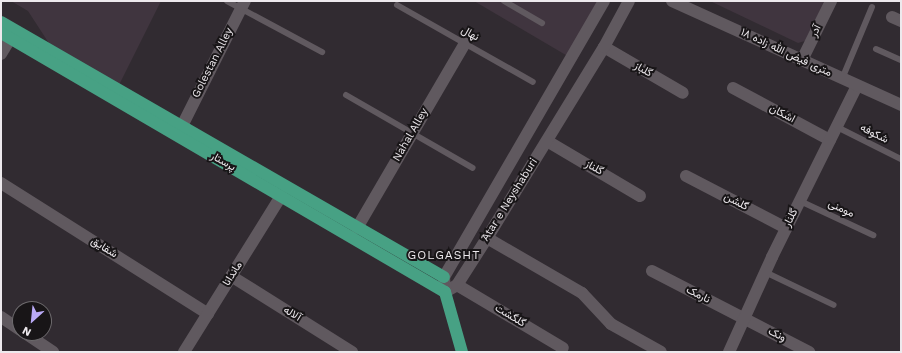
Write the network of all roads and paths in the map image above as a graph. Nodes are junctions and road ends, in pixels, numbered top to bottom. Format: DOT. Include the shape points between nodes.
graph roads {
  1 [pos="227,1"];
  2 [pos="504,1"];
  3 [pos="604,1"];
  4 [pos="629,1"];
  5 [pos="672,1"];
  6 [pos="831,1"];
  7 [pos="243,5"];
  8 [pos="398,5"];
  9 [pos="872,7"];
  10 [pos="1,22"];
  11 [pos="542,23"];
  12 [pos="6,36"];
  13 [pos="465,43"];
  14 [pos="604,47"];
  15 [pos="876,49"];
  16 [pos="322,52"];
  17 [pos="1,54"];
  18 [pos="802,60"];
  19 [pos="901,60"];
  20 [pos="842,79"];
  21 [pos="533,82"];
  22 [pos="858,86"];
  23 [pos="733,88"];
  24 [pos="682,92"];
  25 [pos="346,95"];
  26 [pos="901,104"];
  27 [pos="182,126"];
  28 [pos="837,127"];
  29 [pos="412,134"];
  30 [pos="830,140"];
  31 [pos="547,141"];
  32 [pos="901,159"];
  33 [pos="473,168"];
  34 [pos="686,176"];
  35 [pos="1,183"];
  36 [pos="281,196"];
  37 [pos="640,196"];
  38 [pos="800,201"];
  39 [pos="357,228"];
  40 [pos="786,228"];
  41 [pos="873,235"];
  42 [pos="487,238"];
  43 [pos="652,271"];
  44 [pos="765,272"];
  45 [pos="231,276"];
  46 [pos="444,277"];
  47 [pos="457,285"];
  48 [pos="445,292"];
  49 [pos="834,305"];
  50 [pos="208,314"];
  51 [pos="1,317"];
  52 [pos="744,319"];
  53 [pos="12,325"];
  54 [pos="37,341"];
  55 [pos="563,348"];
  56 [pos="186,351"];
  57 [pos="53,352"];
  58 [pos="352,352"];
  59 [pos="462,352"];
  60 [pos="661,352"];
  61 [pos="729,352"];
  62 [pos="809,352"];
  1 -- 7 [label="lane"];
  2 -- 11 [label="lane"];
  3 -- 46 [label="street, ََAtar e Neyshaburi"];
  4 -- 14 [label="street, ََAtar e Neyshaburi"];
  5 -- 18 [label="street, ۱۸ متری فیض الله زاده"];
  6 -- 18 [label="street, آدر"];
  7 -- 16 [label="lane"];
  7 -- 27 [label="street, Golestan Alley"];
  8 -- 13 [label="lane, نهال"];
  9 -- 20 [label="lane"];
  10 -- 27 [label="main road, پرستار"];
  12 -- 17 [label="street"];
  12 -- 36 [label="main road, پرستار"];
  13 -- 21 [label="lane, نهال"];
  13 -- 29 [label="street, Nahal Alley"];
  14 -- 24 [label="street, گلباز"];
  14 -- 31 [label="street, ََAtar e Neyshaburi"];
  15 -- 19 [label="lane"];
  18 -- 20 [label="street, ۱۸ متری فیض الله زاده"];
  20 -- 22 [label="street, ۱۸ متری فیض الله زاده"];
  22 -- 26 [label="street, ۱۸ متری فیض الله زاده"];
  22 -- 28 [label="street, گلنار"];
  23 -- 30 [label="street, اشکان"];
  25 -- 29 [label="lane"];
  27 -- 39 [label="main road, پرستار"];
  28 -- 30 [label="street, گلنار"];
  28 -- 32 [label="lane, شکوفه"];
  29 -- 33 [label="lane"];
  29 -- 39 [label="street, Nahal Alley"];
  30 -- 38 [label="street, گلنار"];
  31 -- 37 [label="street, گلناز"];
  31 -- 42 [label="street, ََAtar e Neyshaburi"];
  34 -- 40 [label="street, گلشن"];
  35 -- 50 [label="street, شقایق"];
  36 -- 45 [label="street, ماندانا"];
  36 -- 48 [label="main road, پرستار"];
  38 -- 40 [label="street, گلنار"];
  38 -- 41 [label="lane, مومنی"];
  39 -- 46 [label="main road, پرستار"];
  40 -- 44 [label="street, گلنار"];
  42 -- 47 [label="street, ََAtar e Neyshaburi"];
  42 -- 60 [label="street" via="582,293 611,324"];
  43 -- 52 [label="street, نارمک"];
  44 -- 49 [label="lane"];
  44 -- 52 [label="street, گلنار"];
  45 -- 50 [label="street, ماندانا"];
  45 -- 58 [label="street, آلاله"];
  46 -- 48 [label="street"];
  47 -- 48 [label="street, ََAtar e Neyshaburi"];
  47 -- 55 [label="street, گلگشت"];
  48 -- 59 [label="main road"];
  50 -- 56 [label="street, ماندانا"];
  51 -- 53 [label="street"];
  52 -- 61 [label="street, گلنار"];
  52 -- 62 [label="street, ونک"];
  54 -- 57 [label="street"];
}
